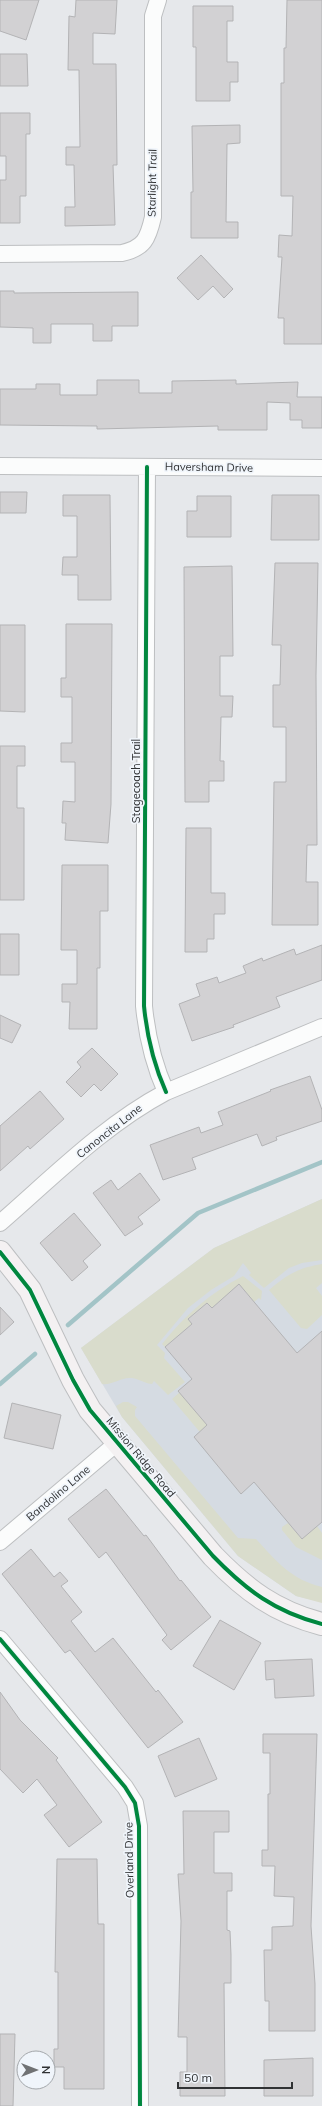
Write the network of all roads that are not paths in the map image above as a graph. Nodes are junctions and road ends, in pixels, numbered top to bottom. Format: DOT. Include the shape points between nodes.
graph roads {
  1 [pos="158,0"];
  2 [pos="0,254"];
  3 [pos="0,466"];
  4 [pos="147,467"];
  5 [pos="322,468"];
  6 [pos="322,1028"];
  7 [pos="166,1092"];
  8 [pos="0,1223"];
  9 [pos="0,1252"];
  10 [pos="117,1443"];
  11 [pos="0,1542"];
  12 [pos="322,1624"];
  13 [pos="0,1639"];
  14 [pos="140,2106"];
  1 -- 2 [label="street, Starlight Trail" via="153,16 153,218 144,243 136,250 122,253"];
  3 -- 4 [label="street, Haversham Drive"];
  4 -- 5 [label="street, Haversham Drive"];
  4 -- 7 [label="street, Stagecoach Trail" via="144,1006 147,1037"];
  6 -- 7 [label="street, Canoncita Lane"];
  7 -- 8 [label="street, Canoncita Lane" via="143,1104 117,1123"];
  9 -- 10 [label="street, Mission Ridge Road" via="30,1290 90,1410"];
  10 -- 11 [label="street, Bandolino Lane"];
  10 -- 12 [label="street, Mission Ridge Road" via="213,1556 234,1577 278,1609"];
  13 -- 14 [label="street, Overland Drive" via="125,1787 135,1803 139,1826"];
}
